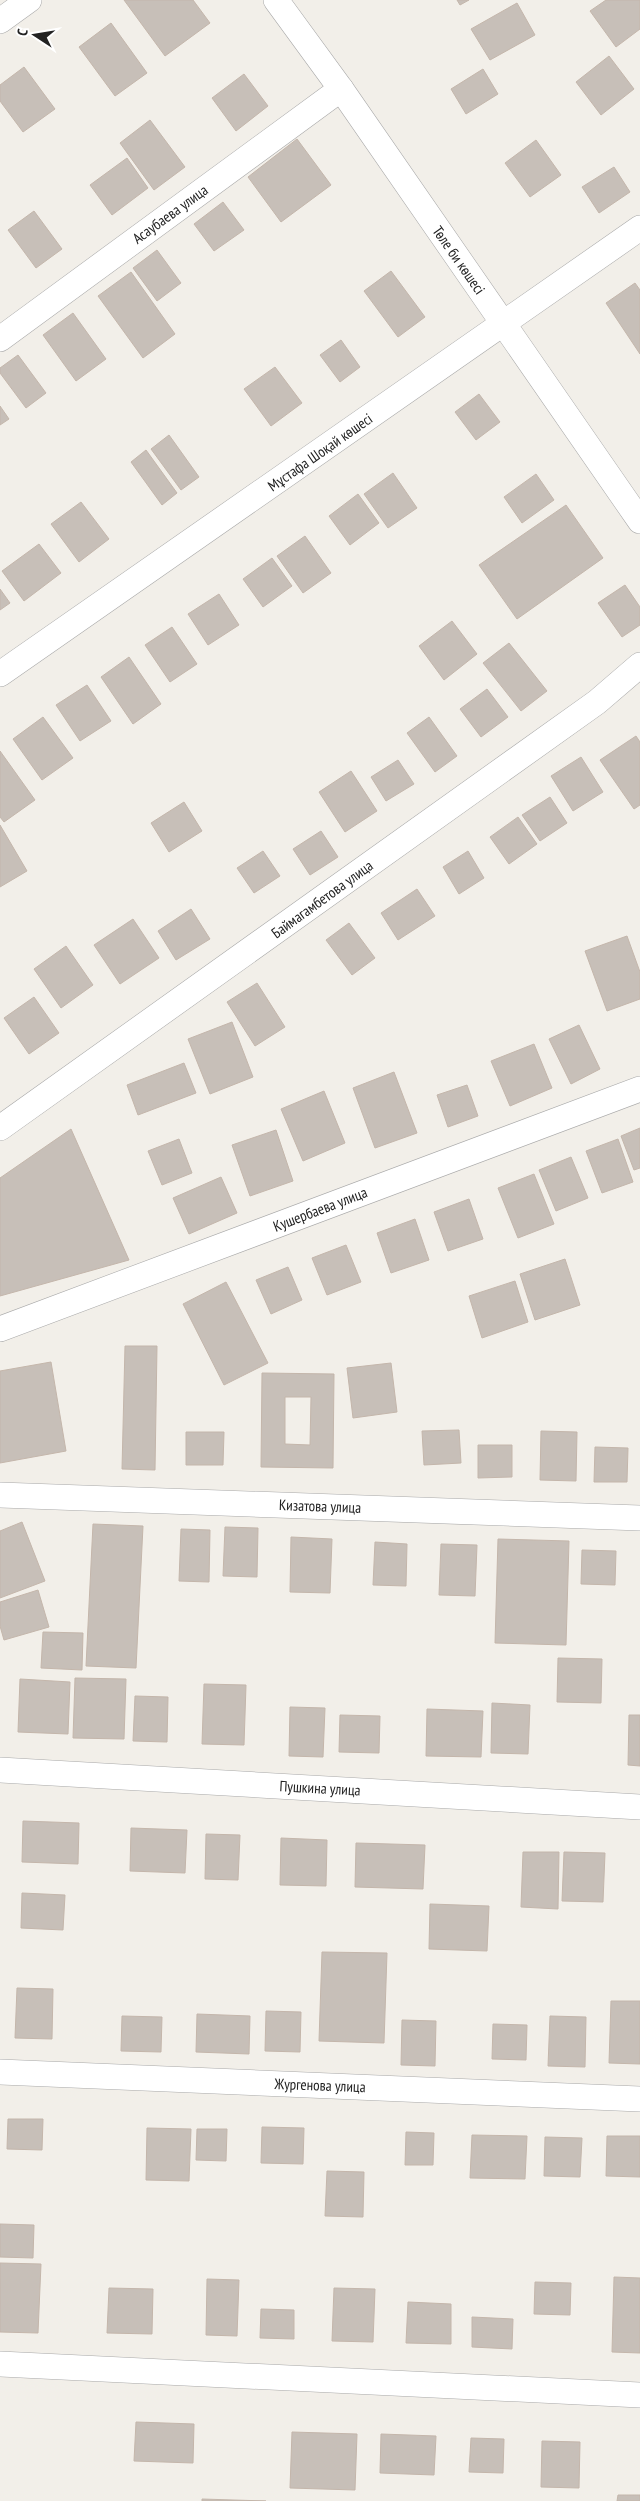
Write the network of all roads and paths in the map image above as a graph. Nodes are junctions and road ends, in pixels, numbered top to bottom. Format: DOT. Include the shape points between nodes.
graph roads {
  1 [pos="29,0"];
  2 [pos="276,0"];
  3 [pos="0,21"];
  4 [pos="341,89"];
  5 [pos="640,228"];
  6 [pos="504,325"];
  7 [pos="0,339"];
  8 [pos="640,521"];
  9 [pos="640,665"];
  10 [pos="0,674"];
  11 [pos="640,1089"];
  12 [pos="0,1128"];
  13 [pos="0,1329"];
  14 [pos="0,1494"];
  15 [pos="640,1518"];
  16 [pos="0,1770"];
  17 [pos="640,1807"];
  18 [pos="0,2072"];
  19 [pos="640,2099"];
  20 [pos="0,2364"];
  21 [pos="640,2395"];
  1 -- 3 [label="street"];
  2 -- 4 [label="street, Төле би көшесі"];
  4 -- 6 [label="street, Төле би көшесі"];
  4 -- 7 [label="street, Асаубаева улица"];
  5 -- 6 [label="street, Мұстафа Шоқай көшесі"];
  6 -- 8 [label="street, Төле би көшесі"];
  6 -- 10 [label="street, Мұстафа Шоқай көшесі"];
  9 -- 12 [label="street, Баймагамбетова улица" via="597,702"];
  11 -- 13 [label="street, Кушербаева улица"];
  14 -- 15 [label="street, Кизатова улица"];
  16 -- 17 [label="street, Пушкина улица"];
  18 -- 19 [label="street, Жургенова улица"];
  20 -- 21 [label="street"];
}
